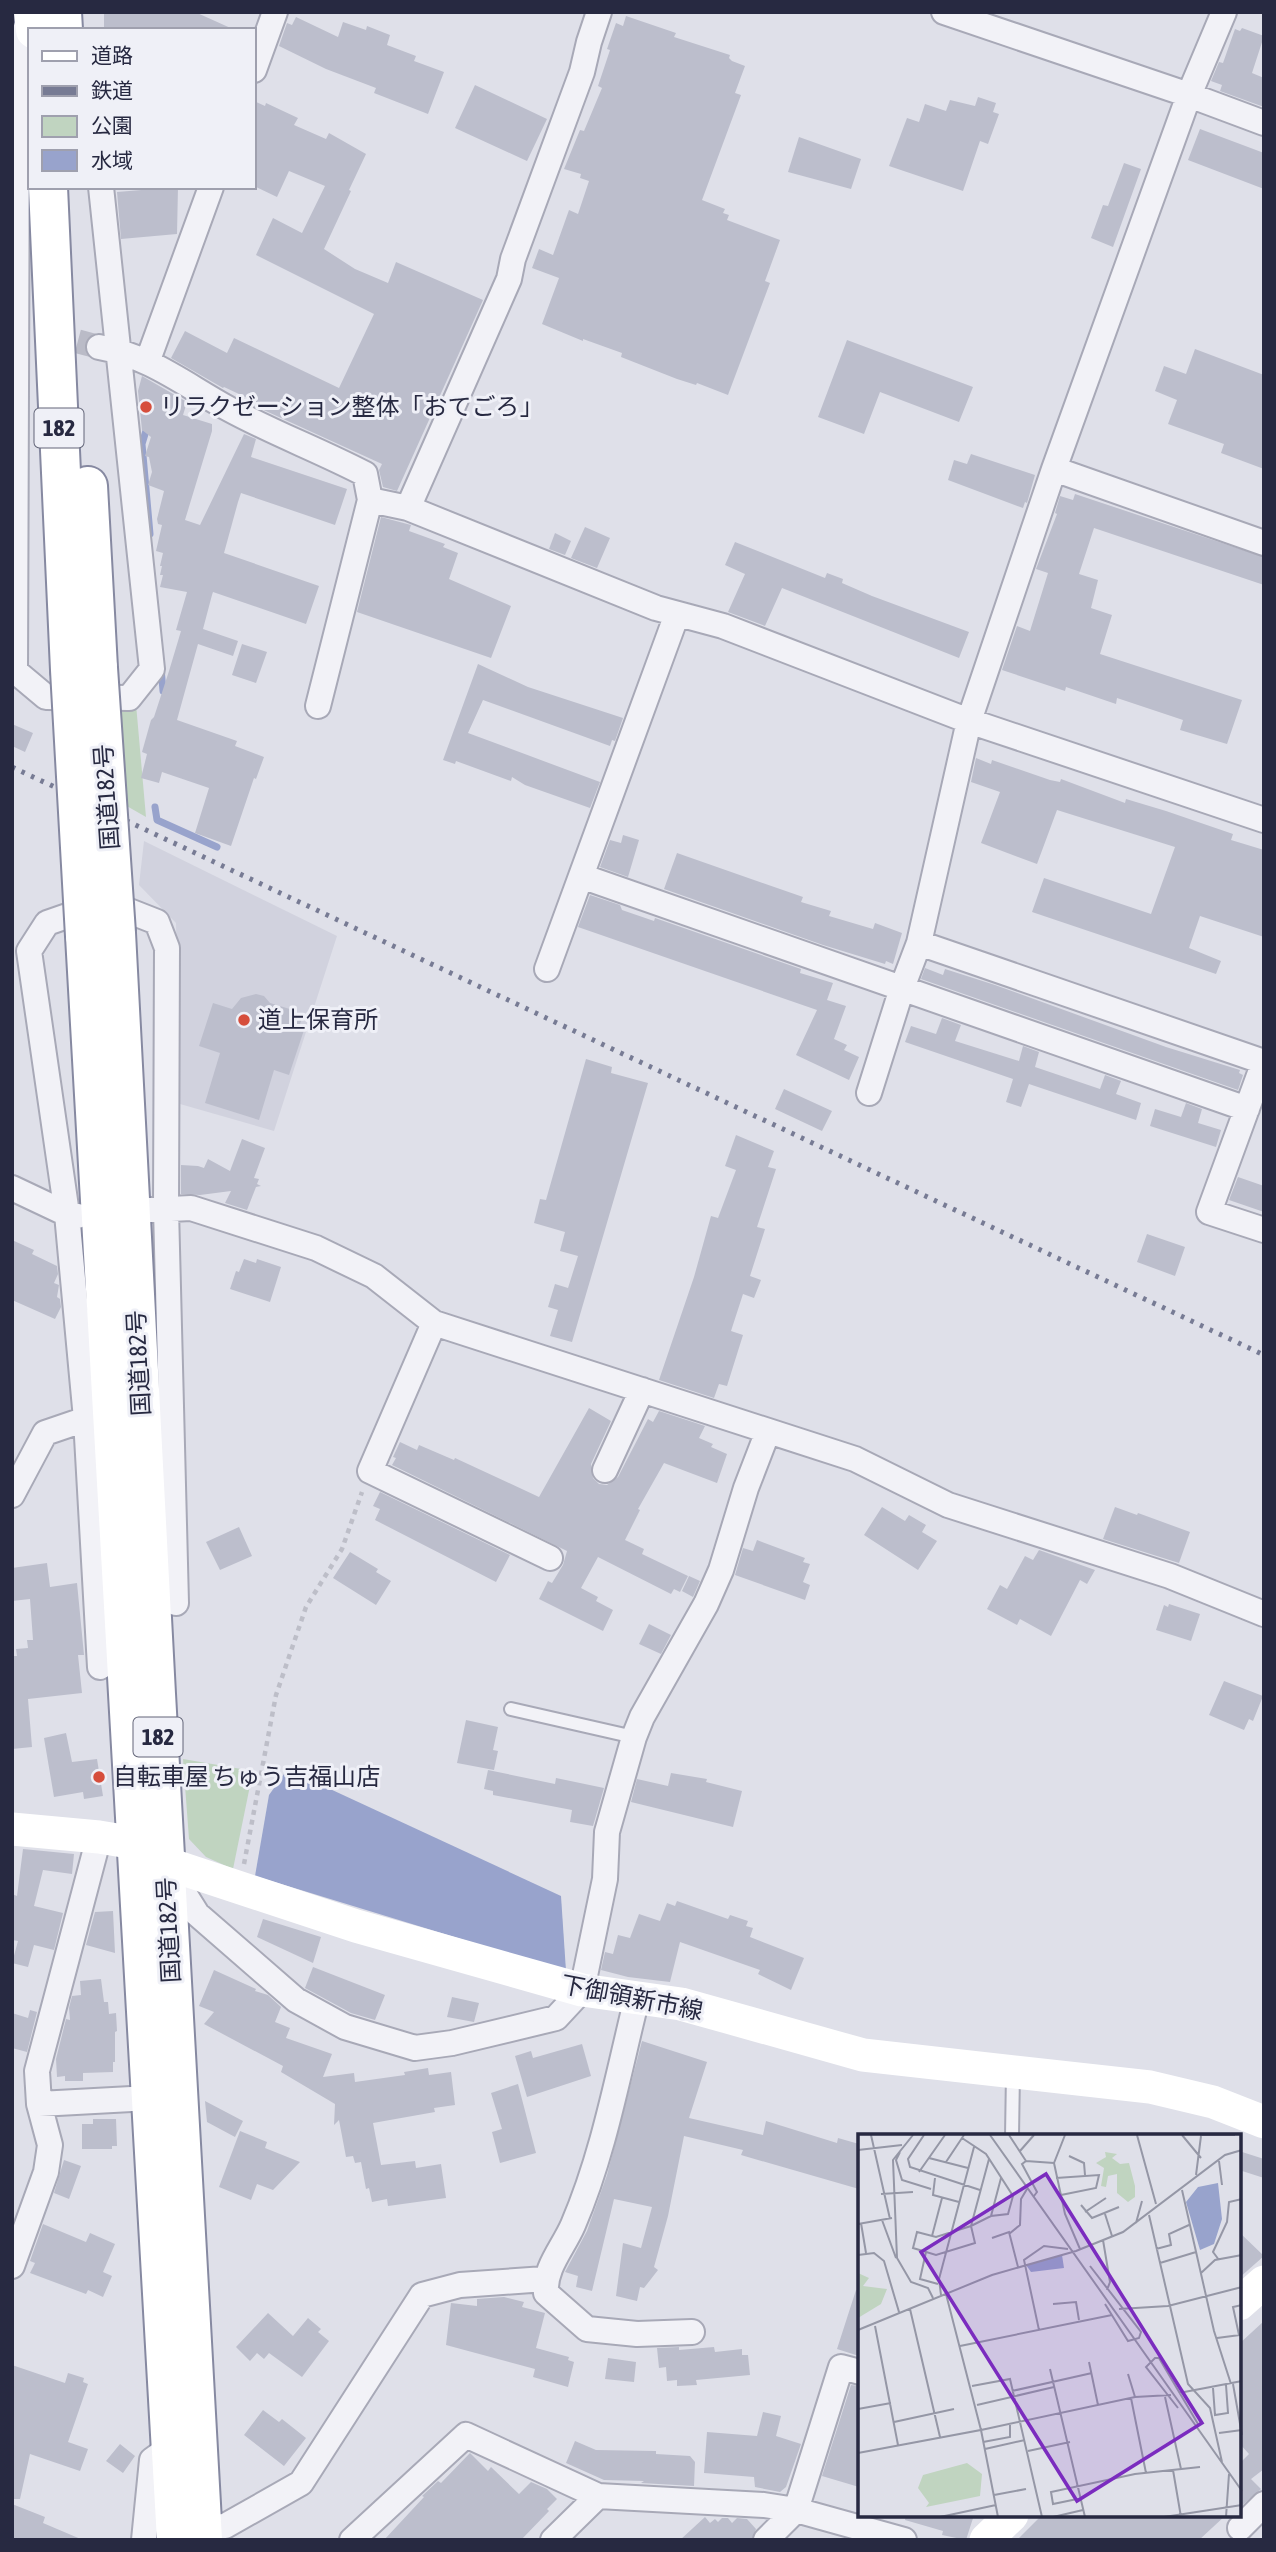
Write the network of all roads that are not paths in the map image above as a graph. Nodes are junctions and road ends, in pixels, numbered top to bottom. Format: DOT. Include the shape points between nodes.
graph roads {
  1 [pos="32,12"];
  2 [pos="63,12"];
  3 [pos="275,12"];
  4 [pos="599,12"];
  5 [pos="944,12"];
  6 [pos="1224,12"];
  7 [pos="74,28"];
  8 [pos="256,64"];
  9 [pos="1189,95"];
  10 [pos="1264,123"];
  11 [pos="48,189"];
  12 [pos="72,189"];
  13 [pos="101,189"];
  14 [pos="210,189"];
  15 [pos="22,325"];
  16 [pos="109,349"];
  17 [pos="148,360"];
  18 [pos="1054,469"];
  19 [pos="370,500"];
  20 [pos="408,508"];
  21 [pos="1264,543"];
  22 [pos="677,614"];
  23 [pos="84,668"];
  24 [pos="318,706"];
  25 [pos="969,721"];
  26 [pos="1264,820"];
  27 [pos="581,876"];
  28 [pos="919,943"];
  29 [pos="547,969"];
  30 [pos="902,988"];
  31 [pos="1264,1062"];
  32 [pos="869,1093"];
  33 [pos="1247,1109"];
  34 [pos="12,1188"];
  35 [pos="157,1210"];
  36 [pos="78,1216"];
  37 [pos="1264,1230"];
  38 [pos="434,1322"];
  39 [pos="642,1390"];
  40 [pos="86,1419"];
  41 [pos="768,1432"];
  42 [pos="605,1470"];
  43 [pos="12,1495"];
  44 [pos="550,1558"];
  45 [pos="176,1603"];
  46 [pos="1264,1614"];
  47 [pos="100,1667"];
  48 [pos="142,1703"];
  49 [pos="511,1709"];
  50 [pos="634,1737"];
  51 [pos="12,1829"];
  52 [pos="99,1837"];
  53 [pos="150,1853"];
  54 [pos="582,1990"];
  55 [pos="637,1998"];
  56 [pos="1013,2072"];
  57 [pos="150,2098"];
  58 [pos="39,2104"];
  59 [pos="1264,2122"];
  60 [pos="1012,2134"];
  61 [pos="12,2266"];
  62 [pos="545,2279"];
  63 [pos="1264,2281"];
  64 [pos="1241,2302"];
  65 [pos="692,2332"];
  66 [pos="858,2372"];
  67 [pos="184,2446"];
  68 [pos="598,2496"];
  69 [pos="1264,2504"];
  70 [pos="796,2510"];
  71 [pos="1010,2517"];
  72 [pos="1240,2528"];
  73 [pos="194,2536"];
  74 [pos="144,2540"];
  75 [pos="352,2540"];
  76 [pos="553,2540"];
  77 [pos="766,2540"];
  78 [pos="904,2540"];
  79 [pos="986,2540"];
  1 -- 15 [label="street" via="18,52"];
  2 -- 7 [label="street"];
  3 -- 8 [label="street"];
  4 -- 20 [label="street" via="509,279"];
  5 -- 9 [label="street"];
  6 -- 9 [label="street"];
  9 -- 10 [label="street"];
  9 -- 18 [label="street"];
  11 -- 23 [label="highway, 国道182号 / 182"];
  12 -- 23 [label="highway, 国道182号 / 182"];
  13 -- 16 [label="street"];
  14 -- 17 [label="street"];
  15 -- 16 [label="street" via="15,671 46,697 129,698 152,669"];
  16 -- 17 [label="street"];
  17 -- 19 [label="street" via="231,410 365,474"];
  18 -- 21 [label="street"];
  18 -- 25 [label="street"];
  19 -- 20 [label="street"];
  19 -- 24 [label="street"];
  20 -- 22 [label="street"];
  22 -- 25 [label="street" via="723,626"];
  22 -- 27 [label="street"];
  23 -- 48 [label="highway, 国道182号 / 182, bridge"];
  25 -- 26 [label="street"];
  25 -- 28 [label="street"];
  27 -- 29 [label="street"];
  27 -- 30 [label="street"];
  28 -- 30 [label="street"];
  28 -- 31 [label="street"];
  30 -- 32 [label="street"];
  30 -- 33 [label="street"];
  31 -- 33 [label="street"];
  33 -- 37 [label="street" via="1209,1212"];
  34 -- 36 [label="street"];
  35 -- 36 [label="street" via="167,948 157,922 130,911 70,915 47,923 29,951"];
  35 -- 38 [label="street" via="191,1208 316,1248 374,1276"];
  35 -- 45 [label="street"];
  36 -- 40 [label="street"];
  38 -- 39 [label="street"];
  38 -- 44 [label="street" via="370,1471"];
  39 -- 41 [label="street"];
  39 -- 42 [label="street"];
  40 -- 43 [label="street" via="45,1433"];
  40 -- 47 [label="street"];
  41 -- 46 [label="street" via="855,1459 948,1505 1170,1576"];
  41 -- 50 [label="street" via="721,1570"];
  45 -- 48 [label="highway"];
  47 -- 48 [label="highway"];
  48 -- 53 [label="highway, 国道182号 / 182"];
  49 -- 50 [label="lane"];
  50 -- 54 [label="street" via="607,1832 605,1879"];
  51 -- 52 [label="main road, 下御領新市線"];
  52 -- 53 [label="main road, 下御領新市線"];
  52 -- 58 [label="street" via="37,2071"];
  53 -- 54 [label="main road, 下御領新市線" via="356,1926"];
  53 -- 54 [label="street" via="197,1914 296,2000 345,2027 415,2048 452,2043 556,2018"];
  53 -- 57 [label="highway, 国道182号 / 182"];
  53 -- 67 [label="highway, 国道182号 / 182"];
  54 -- 55 [label="main road, 下御領新市線"];
  55 -- 56 [label="main road, 下御領新市線" via="681,2004 863,2055"];
  55 -- 62 [label="street" via="594,2168 573,2225"];
  56 -- 59 [label="main road, 下御領新市線" via="1150,2087 1213,2102"];
  56 -- 60 [label="lane"];
  57 -- 58 [label="street"];
  57 -- 67 [label="highway, 国道182号 / 182"];
  58 -- 61 [label="street" via="50,2144 46,2172"];
  62 -- 65 [label="street" via="546,2293 587,2329 636,2334"];
  62 -- 73 [label="street" via="460,2285 422,2295 301,2483 225,2526"];
  63 -- 64 [label="main road"];
  66 -- 70 [label="street" via="841,2367"];
  67 -- 73 [label="highway, 国道182号 / 182"];
  67 -- 74 [label="street" via="152,2460"];
  68 -- 70 [label="street"];
  68 -- 75 [label="street" via="466,2435"];
  68 -- 76 [label="street"];
  69 -- 72 [label="street"];
  70 -- 77 [label="street"];
  70 -- 78 [label="street"];
  71 -- 79 [label="main road"];
}
